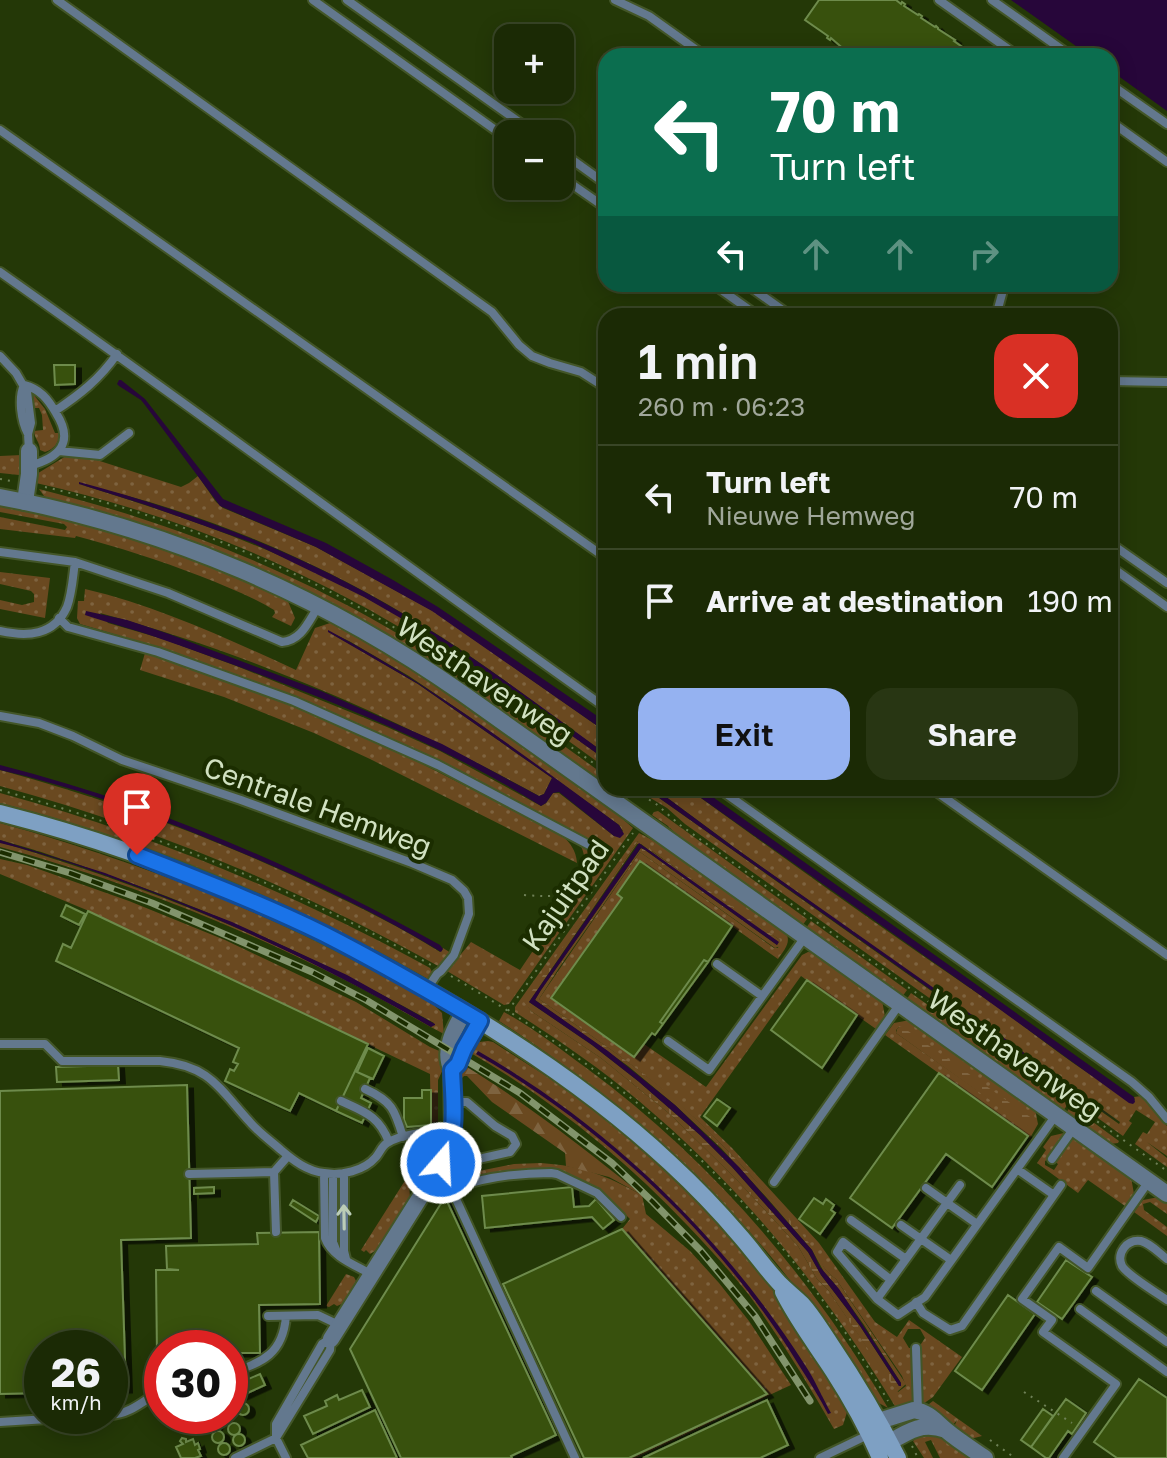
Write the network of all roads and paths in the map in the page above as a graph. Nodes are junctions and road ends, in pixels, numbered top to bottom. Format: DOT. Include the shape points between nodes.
graph roads {
  1 [pos="57,0"];
  2 [pos="347,0"];
  3 [pos="615,0"];
  4 [pos="939,0"];
  5 [pos="992,0"];
  6 [pos="317,1"];
  7 [pos="694,48"];
  8 [pos="1007,48"];
  9 [pos="1060,48"];
  10 [pos="1118,90"];
  11 [pos="516,120"];
  12 [pos="1167,124"];
  13 [pos="1118,127"];
  14 [pos="494,129"];
  15 [pos="0,130"];
  16 [pos="574,161"];
  17 [pos="1167,162"];
  18 [pos="598,178"];
  19 [pos="574,186"];
  20 [pos="598,202"];
  21 [pos="0,272"];
  22 [pos="724,292"];
  23 [pos="757,292"];
  24 [pos="747,308"];
  25 [pos="780,308"];
  26 [pos="117,354"];
  27 [pos="0,356"];
  28 [pos="1118,381"];
  29 [pos="1167,382"];
  30 [pos="598,383"];
  31 [pos="24,385"];
  32 [pos="55,411"];
  33 [pos="129,433"];
  34 [pos="28,450"];
  35 [pos="59,451"];
  36 [pos="0,497"];
  37 [pos="25,502"];
  38 [pos="1118,549"];
  39 [pos="0,552"];
  40 [pos="598,552"];
  41 [pos="75,562"];
  42 [pos="1118,572"];
  43 [pos="1167,583"];
  44 [pos="318,606"];
  45 [pos="1167,607"];
  46 [pos="59,618"];
  47 [pos="0,631"];
  48 [pos="598,702"];
  49 [pos="0,716"];
  50 [pos="598,790"];
  51 [pos="607,796"];
  52 [pos="642,796"];
  53 [pos="729,796"];
  54 [pos="942,796"];
  55 [pos="0,813"];
  56 [pos="642,821"];
  57 [pos="571,836"];
  58 [pos="593,847"];
  59 [pos="524,895"];
  60 [pos="805,936"];
  61 [pos="1167,955"];
  62 [pos="717,964"];
  63 [pos="427,989"];
  64 [pos="762,996"];
  65 [pos="900,1004"];
  66 [pos="508,1011"];
  67 [pos="464,1012"];
  68 [pos="480,1021"];
  69 [pos="668,1041"];
  70 [pos="0,1044"];
  71 [pos="452,1070"];
  72 [pos="365,1089"];
  73 [pos="341,1101"];
  74 [pos="453,1102"];
  75 [pos="1056,1115"];
  76 [pos="1167,1119"];
  77 [pos="1074,1128"];
  78 [pos="453,1131"];
  79 [pos="403,1137"];
  80 [pos="389,1142"];
  81 [pos="288,1156"];
  82 [pos="1052,1159"];
  83 [pos="445,1167"];
  84 [pos="1017,1169"];
  85 [pos="1167,1171"];
  86 [pos="274,1172"];
  87 [pos="344,1173"];
  88 [pos="189,1174"];
  89 [pos="328,1174"];
  90 [pos="1149,1181"];
  91 [pos="774,1182"];
  92 [pos="960,1185"];
  93 [pos="1061,1185"];
  94 [pos="926,1188"];
  95 [pos="451,1189"];
  96 [pos="1167,1194"];
  97 [pos="1054,1195"];
  98 [pos="947,1203"];
  99 [pos="621,1217"];
  100 [pos="851,1220"];
  101 [pos="977,1224"];
  102 [pos="901,1225"];
  103 [pos="276,1232"];
  104 [pos="921,1239"];
  105 [pos="343,1258"];
  106 [pos="906,1259"];
  107 [pos="1167,1259"];
  108 [pos="951,1260"];
  109 [pos="371,1274"];
  110 [pos="891,1280"];
  111 [pos="1096,1291"];
  112 [pos="877,1299"];
  113 [pos="1167,1300"];
  114 [pos="916,1302"];
  115 [pos="1080,1309"];
  116 [pos="268,1316"];
  117 [pos="286,1316"];
  118 [pos="335,1332"];
  119 [pos="1167,1342"];
  120 [pos="916,1348"];
  121 [pos="248,1367"];
  122 [pos="1167,1372"];
  123 [pos="1024,1392"];
  124 [pos="918,1411"];
  125 [pos="24,1420"];
  126 [pos="0,1422"];
  127 [pos="874,1428"];
  128 [pos="946,1430"];
  129 [pos="1083,1431"];
  130 [pos="276,1438"];
  131 [pos="990,1440"];
  132 [pos="890,1442"];
  133 [pos="235,1458"];
  134 [pos="286,1458"];
  135 [pos="575,1458"];
  136 [pos="820,1458"];
  137 [pos="880,1458"];
  138 [pos="898,1458"];
  139 [pos="985,1458"];
  140 [pos="1015,1458"];
  141 [pos="1063,1458"];
  1 -- 30 [label="lane" via="492,312 532,356"];
  2 -- 11 [label="lane"];
  3 -- 7 [label="lane" via="649,16"];
  4 -- 8 [label="lane"];
  5 -- 9 [label="lane"];
  6 -- 14 [label="lane"];
  10 -- 12 [label="lane"];
  13 -- 17 [label="lane"];
  15 -- 40 [label="lane"];
  16 -- 18 [label="lane"];
  19 -- 20 [label="lane"];
  21 -- 26 [label="lane"];
  22 -- 24 [label="lane"];
  23 -- 25 [label="lane"];
  26 -- 32 [label="lane" via="90,386"];
  26 -- 48 [label="lane"];
  27 -- 31 [label="lane"];
  28 -- 29 [label="lane"];
  31 -- 32 [label="lane" via="43,394"];
  31 -- 34 [label="lane" via="31,423"];
  32 -- 35 [label="lane" via="65,433"];
  33 -- 35 [label="lane" via="100,455"];
  34 -- 35 [label="lane" via="48,459"];
  34 -- 37 [label="street"];
  36 -- 37 [label="street, Westhavenweg"];
  37 -- 44 [label="street, Westhavenweg" via="192,550"];
  38 -- 43 [label="lane"];
  39 -- 41 [label="lane"];
  41 -- 44 [label="lane" via="168,593 282,642 297,638"];
  41 -- 46 [label="lane" via="67,606"];
  42 -- 45 [label="lane"];
  44 -- 50 [label="street, Westhavenweg" via="438,676"];
  46 -- 47 [label="lane" via="31,635"];
  46 -- 57 [label="lane" via="68,627 158,652 294,701 438,765"];
  49 -- 63 [label="lane, Centrale Hemweg" via="39,723 122,760 452,880 464,891 467,922 454,955"];
  51 -- 56 [label="street, Westhavenweg"];
  52 -- 85 [label="path, Westhavenweg"];
  53 -- 76 [label="lane" via="1132,1082"];
  54 -- 61 [label="lane"];
  55 -- 63 [label="main road" via="201,880"];
  56 -- 60 [label="street, Westhavenweg"];
  56 -- 66 [label="path, Kajuitpad"];
  57 -- 58 [label="lane"];
  57 -- 59 [label="path" via="582,858 575,886 558,897"];
  60 -- 64 [label="lane"];
  60 -- 65 [label="street, Westhavenweg"];
  62 -- 64 [label="lane"];
  63 -- 67 [label="main road"];
  64 -- 69 [label="lane" via="709,1070"];
  65 -- 75 [label="street, Westhavenweg"];
  65 -- 91 [label="lane"];
  67 -- 68 [label="main road"];
  67 -- 71 [label="street" via="451,1034"];
  68 -- 71 [label="street"];
  68 -- 127 [label="main road" via="631,1128 721,1214 818,1325 858,1385"];
  70 -- 81 [label="lane" via="45,1044 62,1061 160,1061 195,1069 221,1087"];
  71 -- 74 [label="street"];
  72 -- 79 [label="lane" via="392,1106"];
  73 -- 80 [label="lane" via="377,1120"];
  74 -- 78 [label="street"];
  74 -- 83 [label="lane" via="467,1102 516,1144 510,1152"];
  75 -- 77 [label="street, Westhavenweg"];
  75 -- 84 [label="lane"];
  77 -- 82 [label="lane"];
  77 -- 90 [label="street, Westhavenweg"];
  78 -- 79 [label="lane"];
  78 -- 83 [label="street"];
  79 -- 80 [label="lane"];
  80 -- 87 [label="lane" via="374,1160"];
  81 -- 86 [label="lane"];
  81 -- 89 [label="lane"];
  83 -- 95 [label="lane"];
  83 -- 109 [label="street"];
  84 -- 97 [label="lane"];
  84 -- 101 [label="lane"];
  86 -- 88 [label="lane"];
  86 -- 103 [label="lane"];
  87 -- 89 [label="lane"];
  105 -- 87 [label="lane, one-way"];
  89 -- 105 [label="lane" via="325,1238"];
  90 -- 96 [label="street, Westhavenweg"];
  90 -- 129 [label="lane" via="1088,1268 1059,1247 1022,1299 1052,1320 1043,1332 1116,1384"];
  92 -- 98 [label="lane"];
  93 -- 97 [label="lane"];
  94 -- 98 [label="lane"];
  95 -- 99 [label="lane" via="499,1177 551,1173 597,1193"];
  95 -- 135 [label="lane"];
  97 -- 114 [label="lane" via="962,1326 950,1330 923,1313"];
  98 -- 101 [label="lane"];
  98 -- 104 [label="lane"];
  100 -- 106 [label="lane"];
  101 -- 108 [label="lane"];
  102 -- 104 [label="lane"];
  104 -- 106 [label="lane"];
  104 -- 108 [label="lane"];
  105 -- 109 [label="lane"];
  106 -- 110 [label="lane"];
  107 -- 113 [label="lane" via="1139,1241 1124,1248 1120,1259 1125,1270"];
  108 -- 114 [label="lane"];
  109 -- 118 [label="street"];
  110 -- 112 [label="lane"];
  110 -- 112 [label="lane" via="843,1242 837,1252"];
  111 -- 119 [label="lane"];
  112 -- 114 [label="lane" via="898,1315"];
  115 -- 122 [label="lane"];
  116 -- 117 [label="lane"];
  117 -- 118 [label="lane" via="318,1315"];
  117 -- 121 [label="lane" via="285,1332 273,1352"];
  118 -- 130 [label="lane" via="330,1350"];
  120 -- 124 [label="lane"];
  123 -- 129 [label="path"];
  124 -- 127 [label="street"];
  124 -- 128 [label="street"];
  125 -- 126 [label="lane"];
  127 -- 132 [label="main road"];
  127 -- 136 [label="lane"];
  127 -- 137 [label="main road"];
  128 -- 132 [label="street" via="920,1427"];
  128 -- 139 [label="street"];
  129 -- 141 [label="lane"];
  130 -- 133 [label="lane"];
  130 -- 134 [label="lane"];
  131 -- 140 [label="path"];
  132 -- 138 [label="main road"];
}
